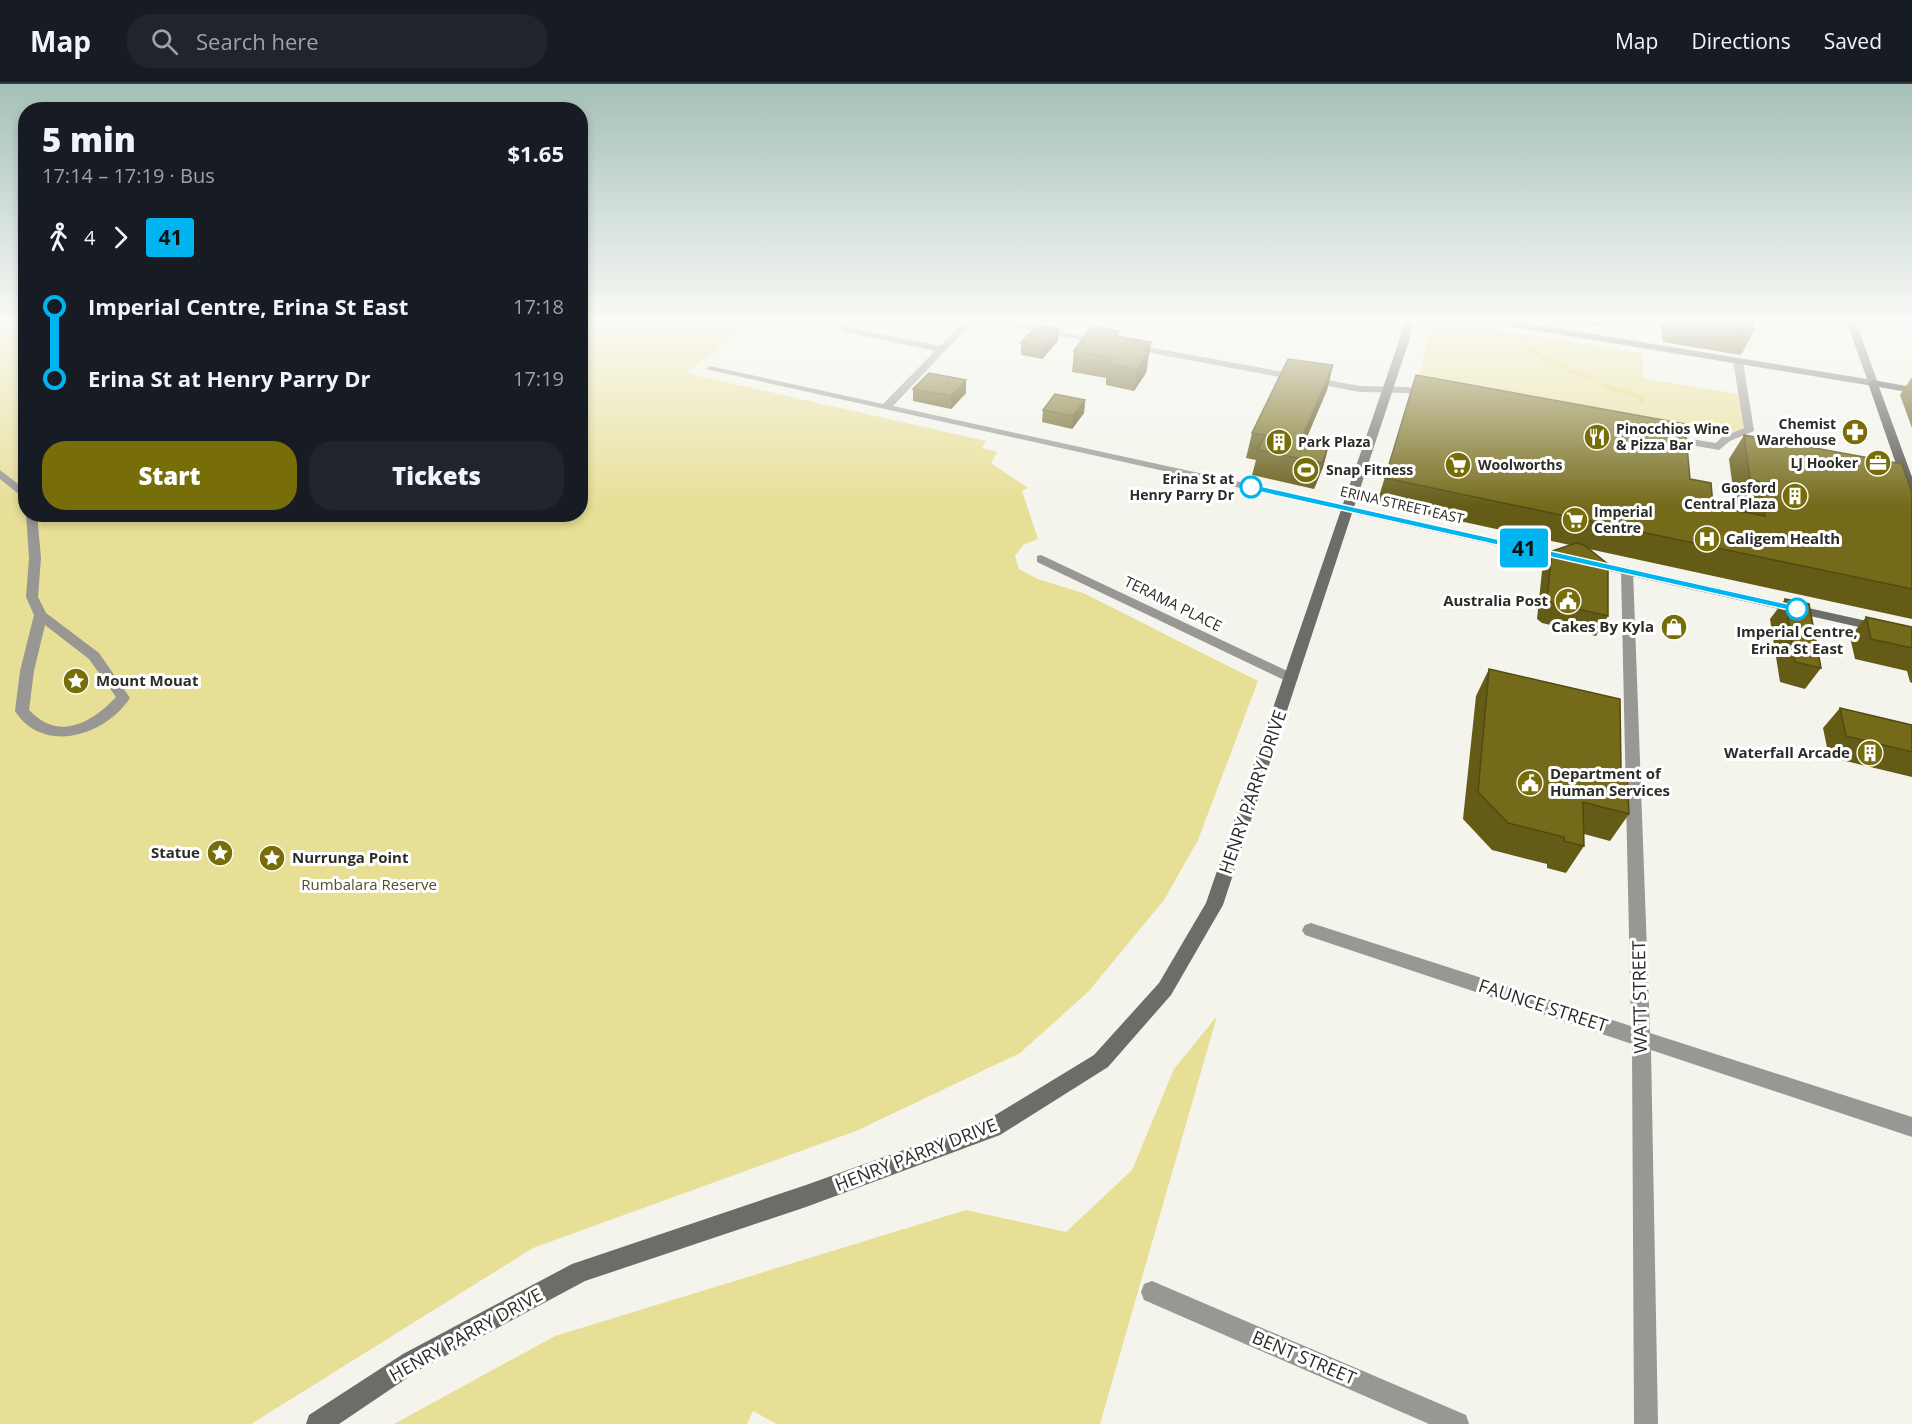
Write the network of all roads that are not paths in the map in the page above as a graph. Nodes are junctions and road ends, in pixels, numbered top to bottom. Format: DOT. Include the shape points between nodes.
graph roads {
  1 [pos="773,383"];
  2 [pos="909,383"];
  3 [pos="1325,383"];
  4 [pos="1390,383"];
  5 [pos="1742,383"];
  6 [pos="1873,383"];
  7 [pos="1388,390"];
  8 [pos="1912,390"];
  9 [pos="1438,395"];
  10 [pos="886,407"];
  11 [pos="1655,436"];
  12 [pos="0,473"];
  13 [pos="18,490"];
  14 [pos="1912,493"];
  15 [pos="1349,509"];
  16 [pos="32,522"];
  17 [pos="1041,559"];
  18 [pos="1627,571"];
  19 [pos="41,615"];
  20 [pos="1912,635"];
  21 [pos="1291,678"];
  22 [pos="1311,930"];
  23 [pos="1641,1038"];
  24 [pos="1912,1127"];
  25 [pos="1152,1292"];
  26 [pos="318,1424"];
  27 [pos="1457,1424"];
  28 [pos="1646,1424"];
  1 -- 10 [label="street, ERINA STREET EAST"];
  2 -- 10 [label="street"];
  3 -- 7 [label="street"];
  4 -- 7 [label="main road, HENRY PARRY DRIVE"];
  5 -- 11 [label="street" via="1750,429 1726,439 1719,447"];
  6 -- 8 [label="main road"];
  6 -- 14 [label="main road"];
  7 -- 9 [label="street"];
  7 -- 15 [label="main road, HENRY PARRY DRIVE"];
  10 -- 15 [label="street, ERINA STREET EAST"];
  12 -- 13 [label="street"];
  15 -- 18 [label="main road, ERINA STREET EAST"];
  15 -- 21 [label="main road, HENRY PARRY DRIVE"];
  16 -- 19 [label="street" via="33,597"];
  17 -- 21 [label="street, TERAMA PLACE"];
  18 -- 20 [label="main road, ERINA STREET EAST"];
  18 -- 23 [label="street, WATT STREET"];
  19 -- 19 [label="street" via="94,656 121,693 123,698 99,722 47,732 30,724 22,711"];
  21 -- 26 [label="main road, HENRY PARRY DRIVE" via="1214,905 1165,989 1101,1061 993,1128 580,1272 411,1362"];
  22 -- 23 [label="street, FAUNCE STREET"];
  23 -- 24 [label="street, FAUNCE STREET"];
  23 -- 28 [label="street, WATT STREET"];
  25 -- 27 [label="street, BENT STREET"];
}
